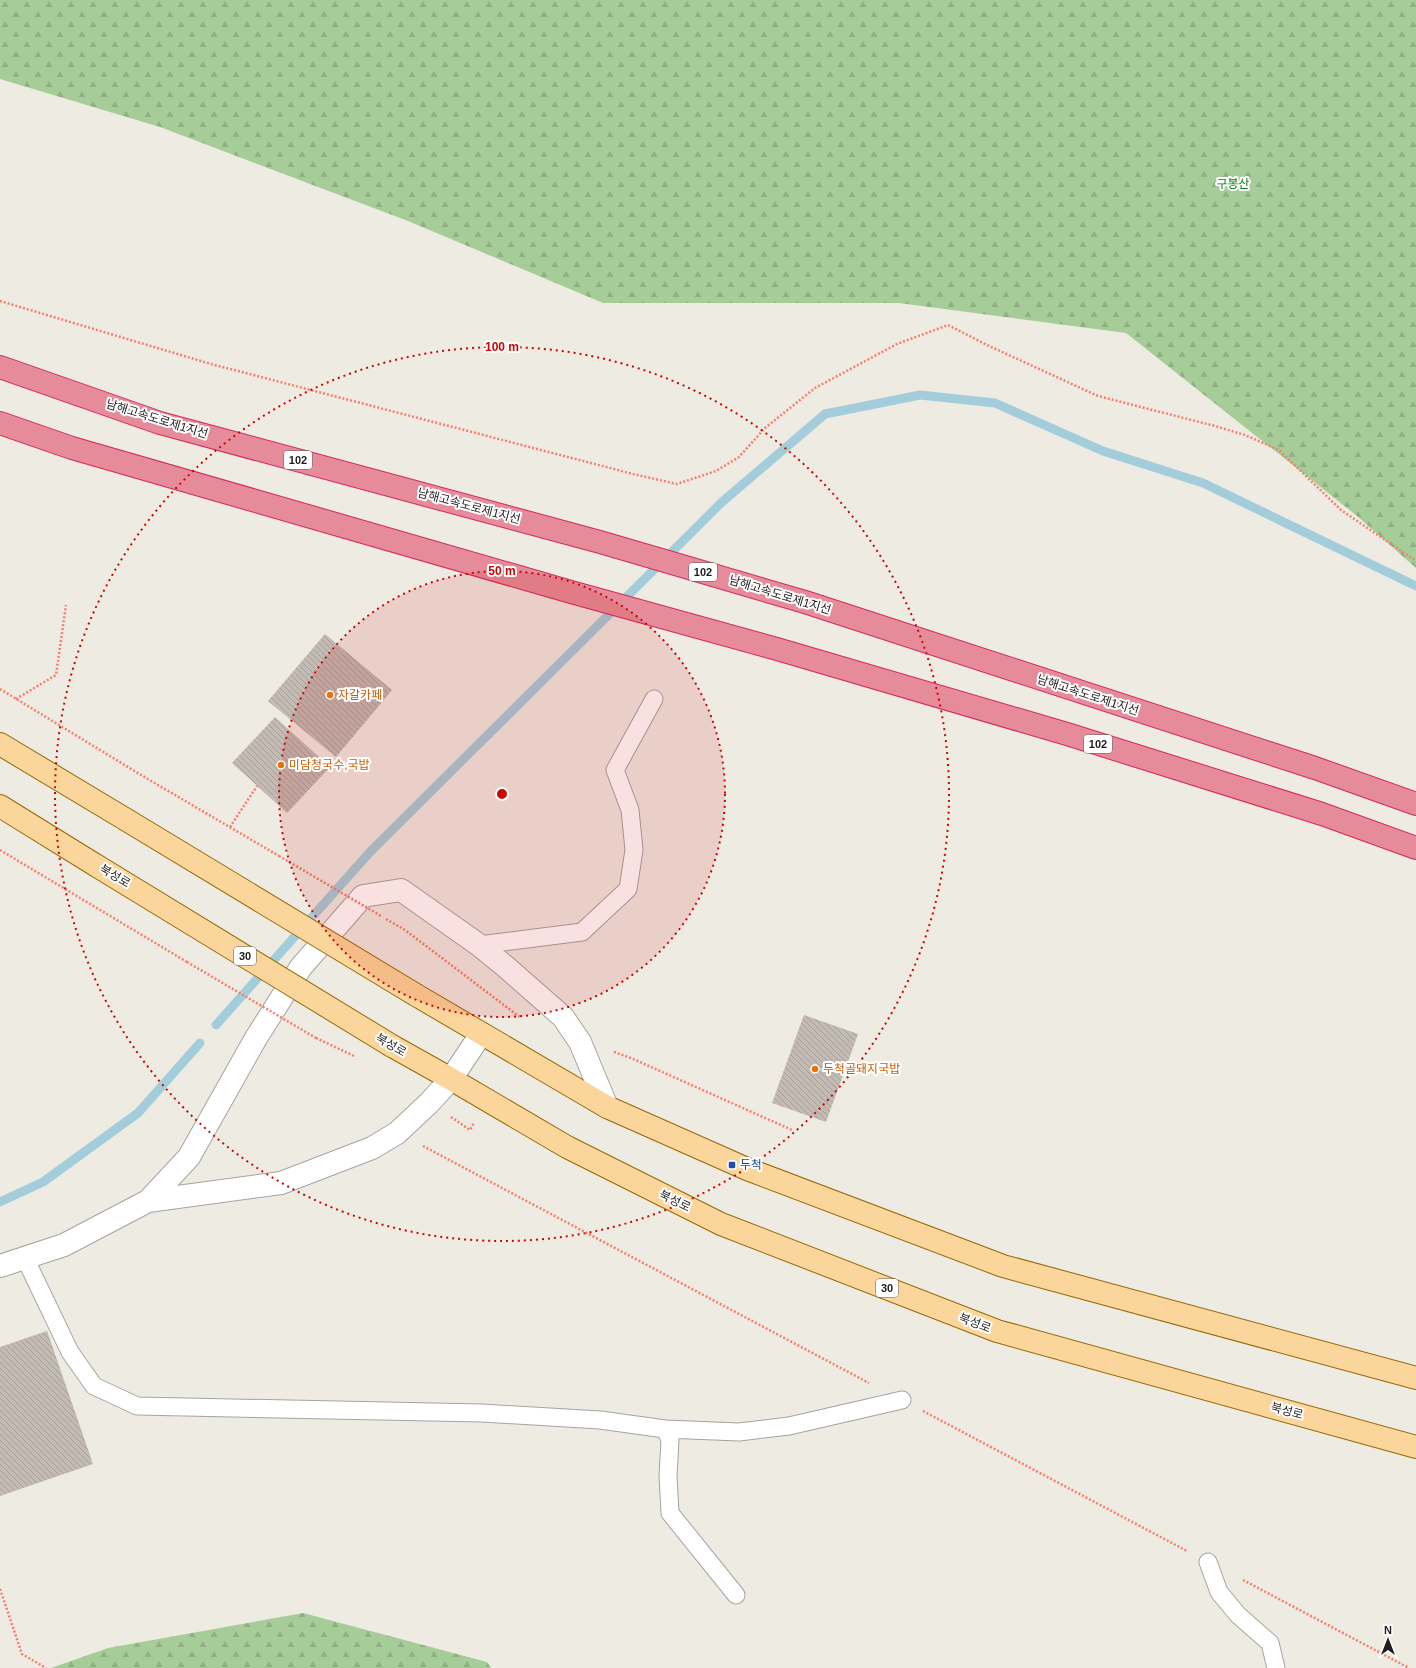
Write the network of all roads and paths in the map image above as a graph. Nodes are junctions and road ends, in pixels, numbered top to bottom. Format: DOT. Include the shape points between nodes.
graph roads {
  1 [pos="0,301"];
  2 [pos="0,367"];
  3 [pos="0,423"];
  4 [pos="1416,561"];
  5 [pos="66,605"];
  6 [pos="0,689"];
  7 [pos="16,699"];
  8 [pos="654,699"];
  9 [pos="0,744"];
  10 [pos="257,786"];
  11 [pos="1416,804"];
  12 [pos="0,806"];
  13 [pos="230,827"];
  14 [pos="1416,848"];
  15 [pos="0,850"];
  16 [pos="381,916"];
  17 [pos="479,945"];
  18 [pos="480,1034"];
  19 [pos="580,1042"];
  20 [pos="357,1058"];
  21 [pos="451,1078"];
  22 [pos="607,1107"];
  23 [pos="792,1130"];
  24 [pos="148,1201"];
  25 [pos="24,1258"];
  26 [pos="0,1266"];
  27 [pos="1416,1378"];
  28 [pos="902,1400"];
  29 [pos="665,1429"];
  30 [pos="1416,1447"];
  31 [pos="1208,1562"];
  32 [pos="0,1589"];
  33 [pos="736,1595"];
  34 [pos="46,1668"];
  35 [pos="1276,1668"];
  1 -- 4 [label="path" via="212,364 677,484 716,471 739,457 766,428 815,388 897,344 948,324 987,345 1098,396 1246,435 1279,450 1341,510"];
  2 -- 11 [label="highway, 남해고속도로제1지선 / 102" via="160,423 600,542 805,602 1315,768"];
  3 -- 14 [label="highway, 102" via="72,448 571,592 777,648 1067,734 1322,814"];
  5 -- 7 [label="path" via="56,675"];
  6 -- 7 [label="path"];
  7 -- 13 [label="path"];
  8 -- 17 [label="lane" via="615,770 630,810 634,850 628,889 582,932"];
  9 -- 18 [label="main road, bridge"];
  10 -- 13 [label="path"];
  12 -- 21 [label="main road, 북성로 / 30, bridge" via="392,1046"];
  13 -- 16 [label="path, bridge"];
  15 -- 20 [label="path, bridge" via="316,1038"];
  17 -- 19 [label="street" via="563,1017"];
  17 -- 24 [label="street" via="401,890 363,896 301,967 256,1038 189,1157"];
  18 -- 21 [label="street"];
  18 -- 22 [label="main road"];
  19 -- 22 [label="street"];
  19 -- 23 [label="path" via="631,1058"];
  21 -- 24 [label="street" via="397,1133 372,1148 281,1183"];
  21 -- 30 [label="main road, 북성로 / 30" via="567,1147 721,1224 997,1331"];
  22 -- 27 [label="main road" via="747,1169 1003,1266"];
  24 -- 25 [label="street" via="64,1245"];
  25 -- 26 [label="street"];
  25 -- 29 [label="lane" via="70,1352 94,1386 137,1406 482,1413 600,1420"];
  28 -- 29 [label="lane" via="802,1423 739,1432"];
  29 -- 33 [label="lane" via="670,1440 670,1512"];
  31 -- 35 [label="lane" via="1219,1592 1238,1615 1270,1643"];
  32 -- 34 [label="path" via="22,1654"];
}
